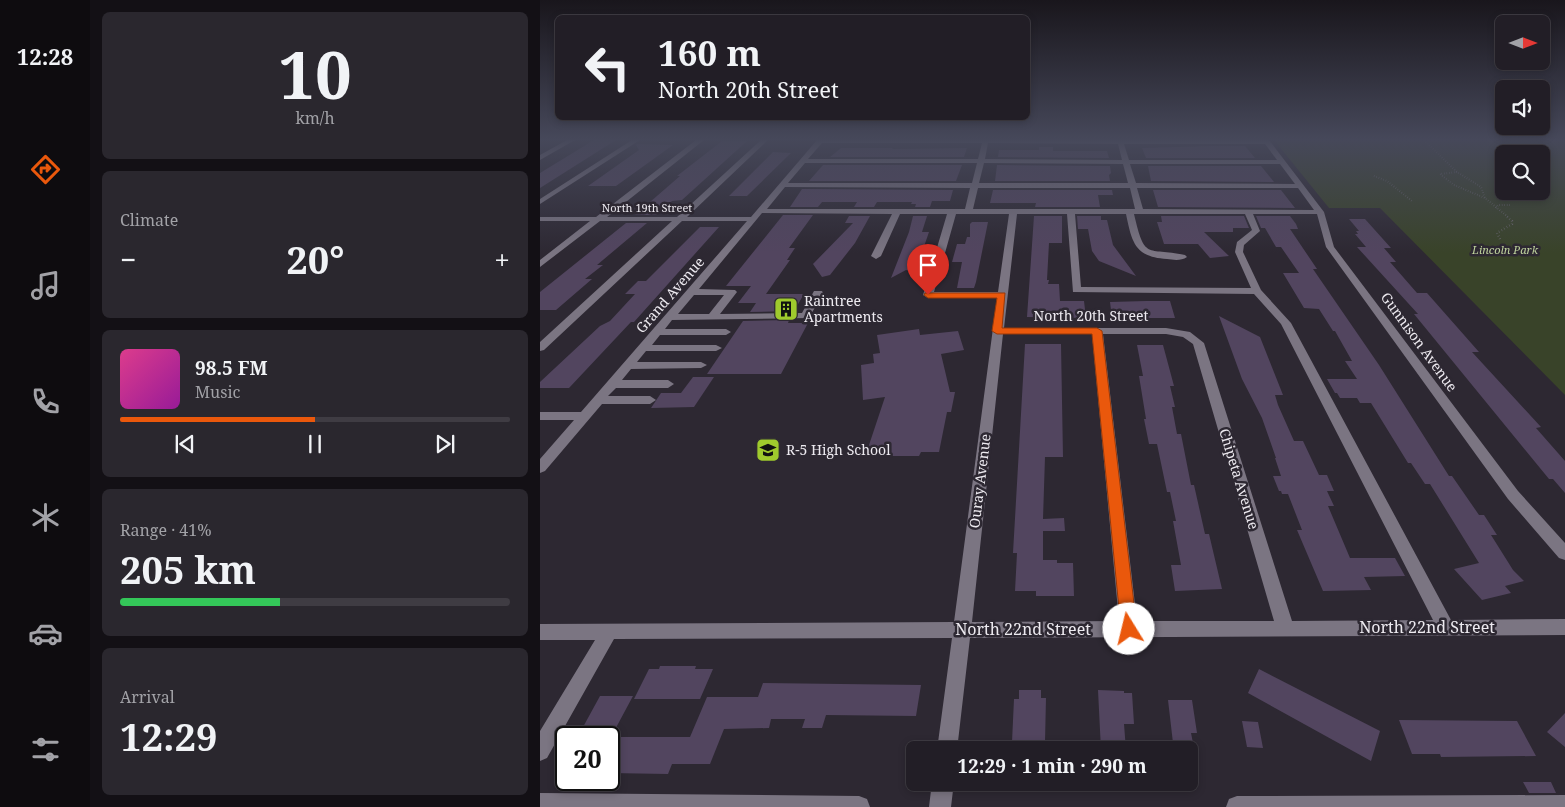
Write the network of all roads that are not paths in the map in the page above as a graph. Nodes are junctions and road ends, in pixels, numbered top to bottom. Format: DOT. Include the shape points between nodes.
graph roads {
  1 [pos="578,178"];
  2 [pos="653,178"];
  3 [pos="725,178"];
  4 [pos="789,178"];
  5 [pos="976,178"];
  6 [pos="1131,178"];
  7 [pos="1294,178"];
  8 [pos="783,185"];
  9 [pos="974,186"];
  10 [pos="1133,186"];
  11 [pos="1300,186"];
  12 [pos="540,202"];
  13 [pos="896,212"];
  14 [pos="952,212"];
  15 [pos="968,212"];
  16 [pos="1013,212"];
  17 [pos="1071,212"];
  18 [pos="1130,212"];
  19 [pos="1140,212"];
  20 [pos="1248,212"];
  21 [pos="1320,212"];
  22 [pos="757,215"];
  23 [pos="540,219"];
  24 [pos="599,219"];
  25 [pos="681,219"];
  26 [pos="876,256"];
  27 [pos="1182,257"];
  28 [pos="540,264"];
  29 [pos="1257,290"];
  30 [pos="691,292"];
  31 [pos="818,293"];
  32 [pos="1002,295"];
  33 [pos="670,317"];
  34 [pos="712,317"];
  35 [pos="997,331"];
  36 [pos="1097,331"];
  37 [pos="657,332"];
  38 [pos="726,332"];
  39 [pos="1186,334"];
  40 [pos="540,348"];
  41 [pos="643,348"];
  42 [pos="716,348"];
  43 [pos="701,365"];
  44 [pos="627,366"];
  45 [pos="612,384"];
  46 [pos="668,384"];
  47 [pos="598,400"];
  48 [pos="650,400"];
  49 [pos="540,416"];
  50 [pos="585,416"];
  51 [pos="540,468"];
  52 [pos="1565,554"];
  53 [pos="1446,627"];
  54 [pos="1565,627"];
  55 [pos="1285,628"];
  56 [pos="1129,629"];
  57 [pos="962,630"];
  58 [pos="540,632"];
  59 [pos="610,632"];
  60 [pos="948,741"];
  61 [pos="540,751"];
  62 [pos="942,791"];
  63 [pos="540,804"];
  64 [pos="1565,806"];
  65 [pos="859,807"];
  66 [pos="940,807"];
  67 [pos="1237,807"];
  1 -- 12 [label="street"];
  2 -- 24 [label="street"];
  3 -- 25 [label="street"];
  4 -- 8 [label="street, Grand Avenue"];
  5 -- 9 [label="street"];
  6 -- 10 [label="street"];
  7 -- 11 [label="street, Gunnison Avenue"];
  8 -- 9 [label="street"];
  8 -- 22 [label="street, Grand Avenue"];
  9 -- 10 [label="street"];
  9 -- 15 [label="street"];
  10 -- 11 [label="street"];
  10 -- 19 [label="street"];
  11 -- 21 [label="street, Gunnison Avenue"];
  13 -- 14 [label="street, North 19th Street"];
  13 -- 22 [label="street, North 19th Street"];
  13 -- 26 [label="street"];
  14 -- 15 [label="street, North 19th Street"];
  14 -- 32 [label="street" via="928,295"];
  15 -- 16 [label="street, North 19th Street"];
  16 -- 17 [label="street, North 19th Street"];
  16 -- 32 [label="street, Ouray Avenue"];
  17 -- 18 [label="street, North 19th Street"];
  17 -- 29 [label="street" via="1076,290"];
  18 -- 19 [label="street, North 19th Street"];
  18 -- 27 [label="street" via="1137,243 1144,252"];
  19 -- 20 [label="street, North 19th Street"];
  20 -- 21 [label="street, North 19th Street"];
  20 -- 29 [label="street" via="1256,231 1240,244 1239,252"];
  21 -- 52 [label="street, Gunnison Avenue" via="1325,224 1324,238 1330,247 1513,495"];
  22 -- 25 [label="street, North 19th Street"];
  22 -- 30 [label="street, Grand Avenue"];
  23 -- 24 [label="street, North 19th Street"];
  24 -- 25 [label="street, North 19th Street"];
  24 -- 28 [label="street"];
  25 -- 40 [label="street"];
  29 -- 53 [label="street" via="1286,323"];
  30 -- 33 [label="street, Grand Avenue"];
  30 -- 34 [label="street" via="732,292"];
  31 -- 34 [label="street" via="805,316"];
  32 -- 35 [label="street, Ouray Avenue"];
  33 -- 34 [label="street"];
  33 -- 37 [label="street, Grand Avenue"];
  35 -- 36 [label="street, North 20th Street"];
  35 -- 57 [label="street, Ouray Avenue"];
  36 -- 39 [label="street, North 20th Street" via="1166,330"];
  36 -- 56 [label="street"];
  37 -- 38 [label="street"];
  37 -- 41 [label="street, Grand Avenue"];
  39 -- 55 [label="street, Chipeta Avenue" via="1198,343"];
  41 -- 42 [label="street"];
  41 -- 44 [label="street, Grand Avenue"];
  43 -- 44 [label="street"];
  44 -- 45 [label="street, Grand Avenue"];
  45 -- 46 [label="street"];
  45 -- 47 [label="street, Grand Avenue"];
  47 -- 48 [label="street"];
  47 -- 50 [label="street, Grand Avenue"];
  49 -- 50 [label="street"];
  50 -- 51 [label="street, Grand Avenue"];
  53 -- 54 [label="street, North 22nd Street"];
  53 -- 55 [label="street, North 22nd Street"];
  55 -- 56 [label="street, North 22nd Street"];
  56 -- 57 [label="street, North 22nd Street"];
  57 -- 59 [label="street, North 22nd Street"];
  57 -- 60 [label="street, Ouray Avenue"];
  58 -- 59 [label="street, North 22nd Street"];
  59 -- 61 [label="street"];
  62 -- 66 [label="street"];
  63 -- 65 [label="street"];
  64 -- 67 [label="street"];
}
